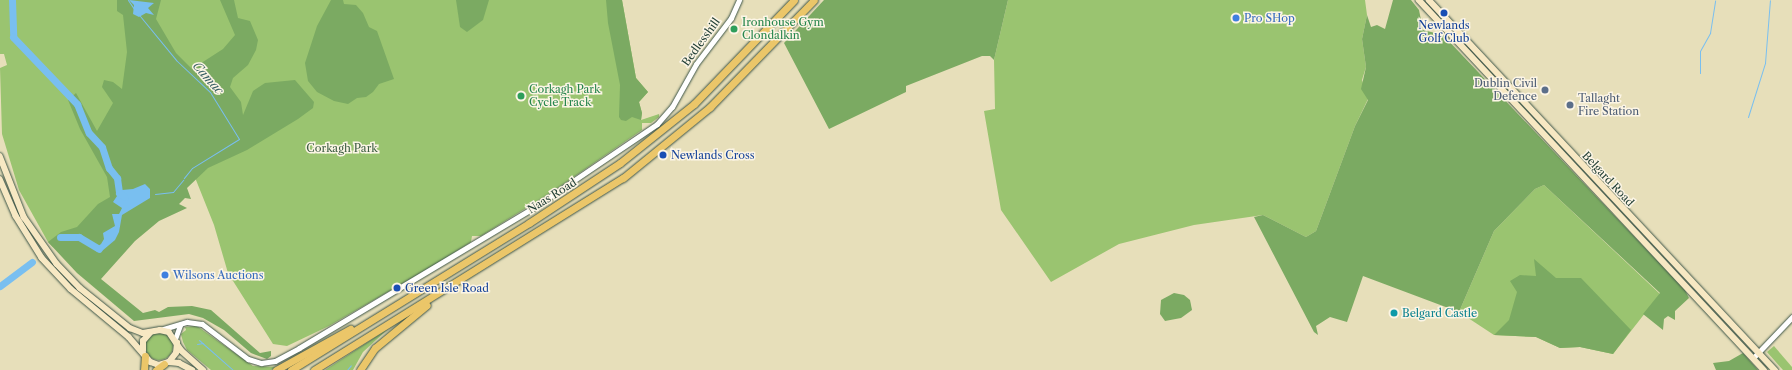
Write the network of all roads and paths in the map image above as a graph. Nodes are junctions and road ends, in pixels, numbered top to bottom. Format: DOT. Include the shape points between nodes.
graph roads {
  1 [pos="739,0"];
  2 [pos="794,0"];
  3 [pos="814,0"];
  4 [pos="1419,0"];
  5 [pos="1429,0"];
  6 [pos="1540,125"];
  7 [pos="0,156"];
  8 [pos="0,179"];
  9 [pos="449,288"];
  10 [pos="418,292"];
  11 [pos="1792,317"];
  12 [pos="180,325"];
  13 [pos="160,330"];
  14 [pos="150,333"];
  15 [pos="176,340"];
  16 [pos="1758,353"];
  17 [pos="144,354"];
  18 [pos="1753,358"];
  19 [pos="166,363"];
  20 [pos="144,370"];
  21 [pos="156,370"];
  22 [pos="192,370"];
  23 [pos="203,370"];
  24 [pos="276,370"];
  25 [pos="291,370"];
  26 [pos="314,370"];
  27 [pos="360,370"];
  28 [pos="1764,370"];
  29 [pos="1774,370"];
  1 -- 12 [label="street, Bedlesshill" via="731,18 696,64 672,107 657,124 569,186 416,280 275,361 261,363 248,359 202,324 190,322"];
  2 -- 10 [label="highway, Naas Road" via="699,99 643,146 596,181"];
  3 -- 9 [label="highway" via="710,107 623,178"];
  4 -- 6 [label="main road, Belgard Road"];
  5 -- 6 [label="main road, Belgard Road"];
  6 -- 16 [label="main road, Belgard Road"];
  6 -- 18 [label="main road, Belgard Road"];
  7 -- 14 [label="main road" via="24,217 56,264 91,297 130,328"];
  8 -- 17 [label="main road" via="16,216 42,258 71,289 124,332"];
  9 -- 26 [label="highway"];
  9 -- 27 [label="highway" via="375,348"];
  10 -- 24 [label="highway"];
  10 -- 25 [label="highway, Naas Road"];
  11 -- 16 [label="street"];
  12 -- 13 [label="street"];
  12 -- 15 [label="street"];
  13 -- 14 [label="main road"];
  13 -- 15 [label="main road" via="169,332"];
  14 -- 17 [label="main road" via="143,341"];
  15 -- 19 [label="main road" via="176,353"];
  15 -- 23 [label="main road" via="187,357"];
  16 -- 18 [label="street"];
  16 -- 29 [label="main road, Belgard Road"];
  17 -- 19 [label="main road" via="151,362"];
  17 -- 20 [label="highway"];
  18 -- 28 [label="main road, Belgard Road"];
  19 -- 21 [label="highway"];
  19 -- 22 [label="main road" via="179,363"];
}
